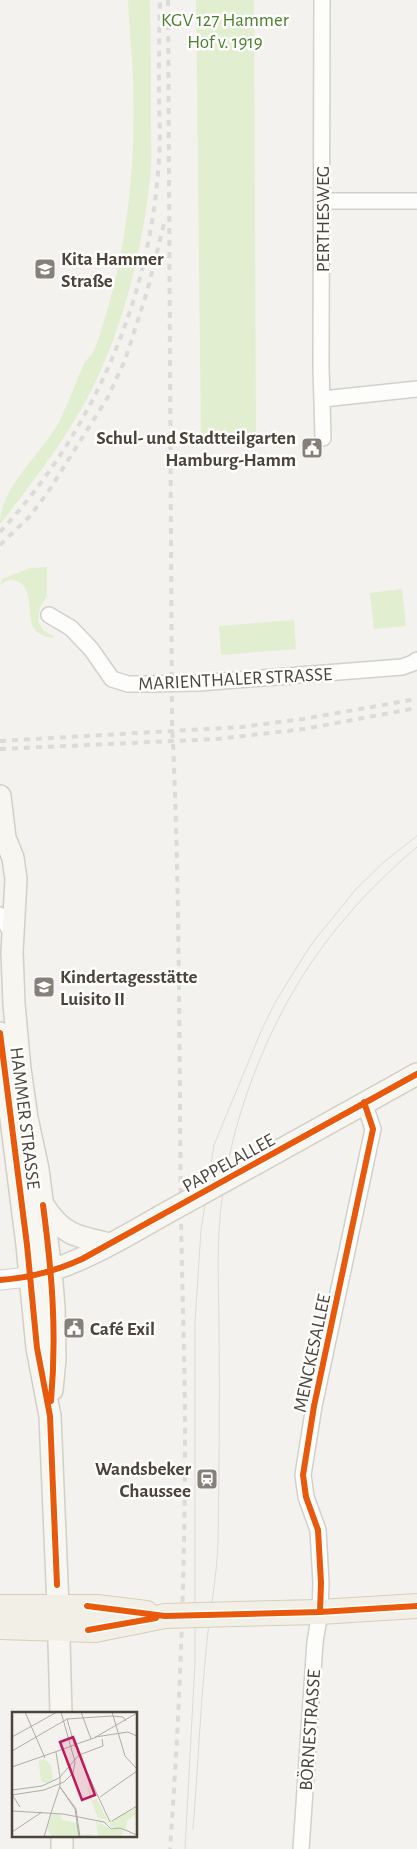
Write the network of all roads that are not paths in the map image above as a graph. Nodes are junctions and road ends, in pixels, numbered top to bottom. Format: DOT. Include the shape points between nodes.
graph roads {
  1 [pos="322,0"];
  2 [pos="322,201"];
  3 [pos="417,201"];
  4 [pos="417,389"];
  5 [pos="323,399"];
  6 [pos="324,438"];
  7 [pos="49,615"];
  8 [pos="417,660"];
  9 [pos="0,796"];
  10 [pos="5,838"];
  11 [pos="0,861"];
  12 [pos="0,915"];
  13 [pos="14,939"];
  14 [pos="0,1032"];
  15 [pos="417,1074"];
  16 [pos="364,1102"];
  17 [pos="43,1205"];
  18 [pos="110,1244"];
  19 [pos="51,1271"];
  20 [pos="29,1277"];
  21 [pos="0,1280"];
  22 [pos="50,1416"];
  23 [pos="417,1606"];
  24 [pos="0,1607"];
  25 [pos="320,1612"];
  26 [pos="59,1617"];
  27 [pos="0,1627"];
  28 [pos="61,1712"];
  29 [pos="62,1836"];
  30 [pos="62,1849"];
  31 [pos="301,1849"];
  1 -- 2 [label="street, PERTHESWEG"];
  2 -- 3 [label="street"];
  2 -- 5 [label="street, PERTHESWEG"];
  4 -- 5 [label="street"];
  5 -- 6 [label="street, PERTHESWEG"];
  7 -- 8 [label="street, MARIENTHALER STRASSE, bridge" via="71,628 112,679 128,684 198,683 402,667"];
  9 -- 10 [label="main road, HAMMER STRASSE"];
  10 -- 11 [label="main road, HAMMER STRASSE"];
  10 -- 13 [label="main road, HAMMER STRASSE" via="13,858 16,879"];
  12 -- 13 [label="street"];
  13 -- 17 [label="main road, HAMMER STRASSE" via="14,1004 20,1070"];
  14 -- 20 [label="main road, HAMMER STRASSE"];
  15 -- 16 [label="main road, PAPPELALLEE"];
  16 -- 18 [label="main road, PAPPELALLEE, bridge"];
  16 -- 25 [label="street, MENCKESALLEE" via="374,1129 314,1406 304,1475 306,1497 318,1530"];
  17 -- 18 [label="main road" via="61,1228"];
  17 -- 19 [label="main road, HAMMER STRASSE"];
  18 -- 19 [label="main road, PAPPELALLEE" via="82,1260"];
  19 -- 20 [label="main road, PAPPELALLEE"];
  19 -- 22 [label="main road, HAMMER STRASSE" via="55,1359"];
  20 -- 21 [label="street"];
  20 -- 22 [label="main road, HAMMER STRASSE" via="37,1348"];
  22 -- 26 [label="main road, HAMMER STRASSE"];
  23 -- 25 [label="main road"];
  24 -- 26 [label="main road"];
  25 -- 26 [label="main road, bridge" via="165,1616 95,1630"];
  25 -- 31 [label="street, BÖRNESTRASSE"];
  26 -- 27 [label="main road"];
  26 -- 28 [label="main road, HAMMER STRASSE"];
  29 -- 30 [label="main road"];
}
